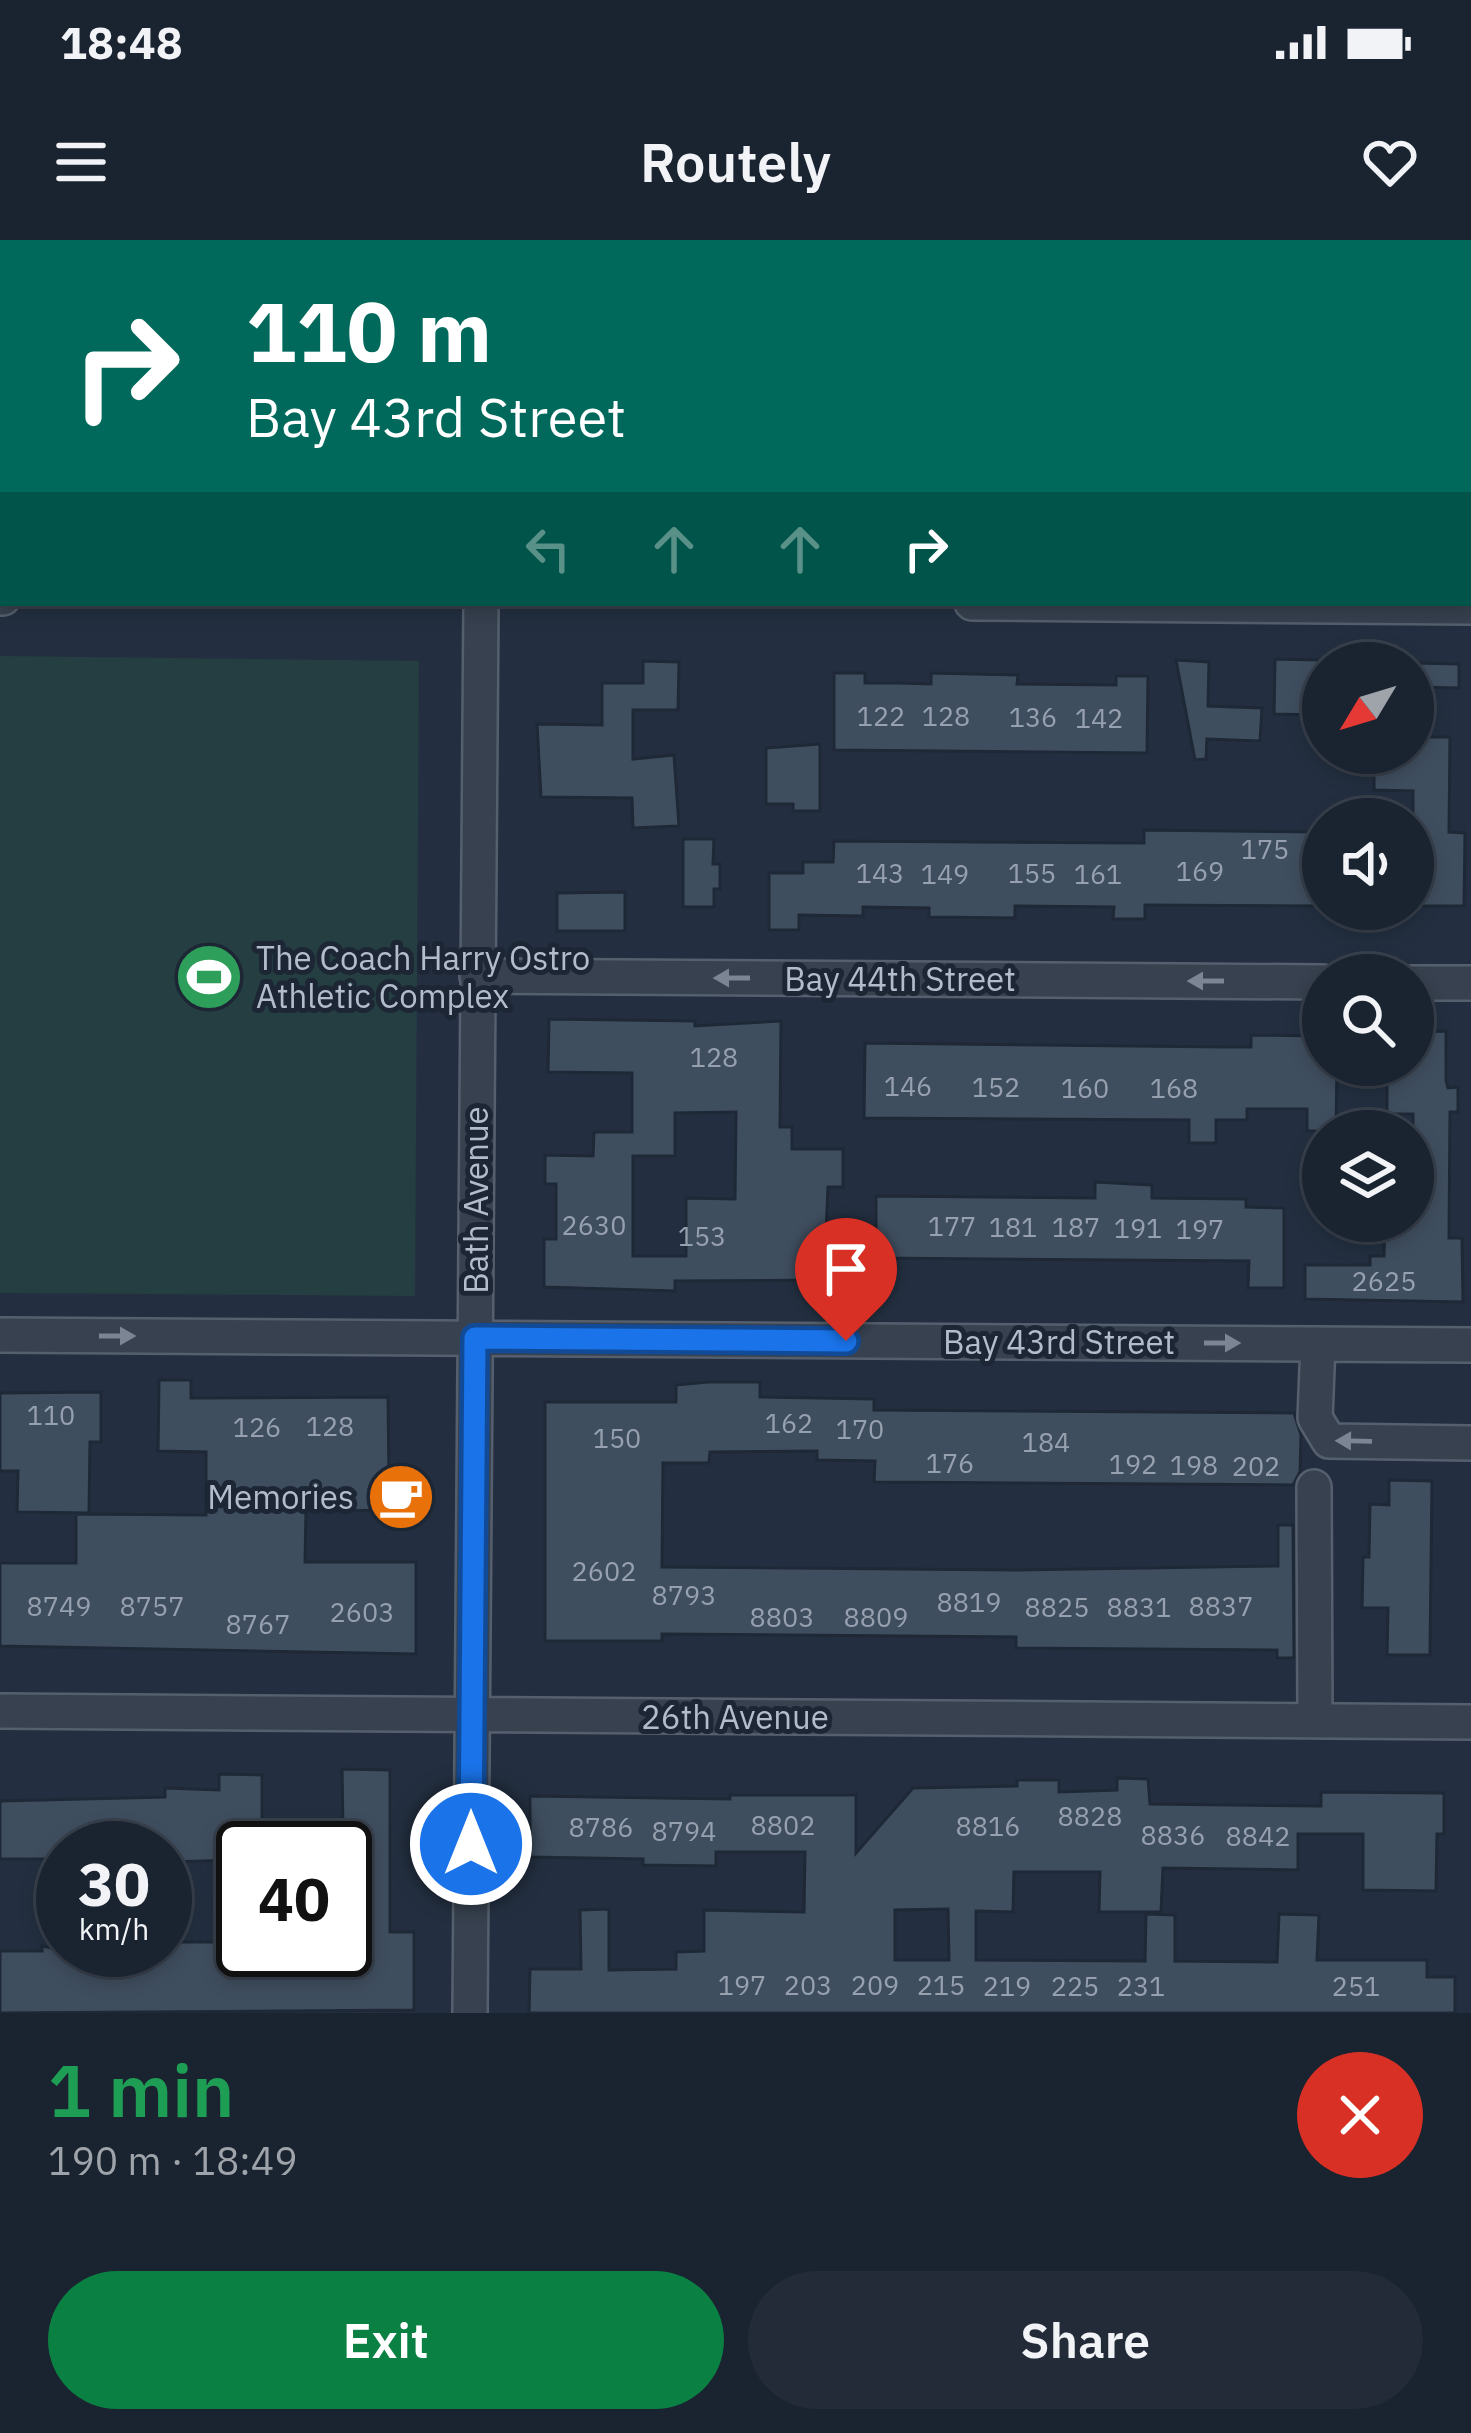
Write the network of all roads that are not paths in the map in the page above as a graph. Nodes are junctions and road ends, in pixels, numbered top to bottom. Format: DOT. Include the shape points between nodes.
graph roads {
  1 [pos="481,606"];
  2 [pos="1346,606"];
  3 [pos="1471,607"];
  4 [pos="478,976"];
  5 [pos="1302,982"];
  6 [pos="1434,983"];
  7 [pos="1471,983"];
  8 [pos="0,1335"];
  9 [pos="475,1338"];
  10 [pos="1318,1344"];
  11 [pos="1471,1345"];
  12 [pos="1471,1443"];
  13 [pos="1314,1487"];
  14 [pos="0,1712"];
  15 [pos="472,1715"];
  16 [pos="1316,1721"];
  17 [pos="1471,1722"];
  18 [pos="470,2013"];
  1 -- 4 [label="street, Bath Avenue"];
  2 -- 3 [label="street"];
  5 -- 4 [label="street, Bay 44th Street, one-way"];
  4 -- 9 [label="street, Bath Avenue"];
  6 -- 7 [label="street"];
  8 -- 9 [label="street, Bay 43rd Street, one-way"];
  9 -- 10 [label="street, Bay 43rd Street, one-way"];
  9 -- 15 [label="street, Bath Avenue"];
  10 -- 11 [label="street, Bay 43rd Street"];
  12 -- 10 [label="street, one-way" via="1329,1441 1315,1418"];
  13 -- 16 [label="street"];
  14 -- 15 [label="street, 26th Avenue"];
  15 -- 16 [label="street, 26th Avenue"];
  15 -- 18 [label="street, Bath Avenue"];
  16 -- 17 [label="street, 26th Avenue"];
}
